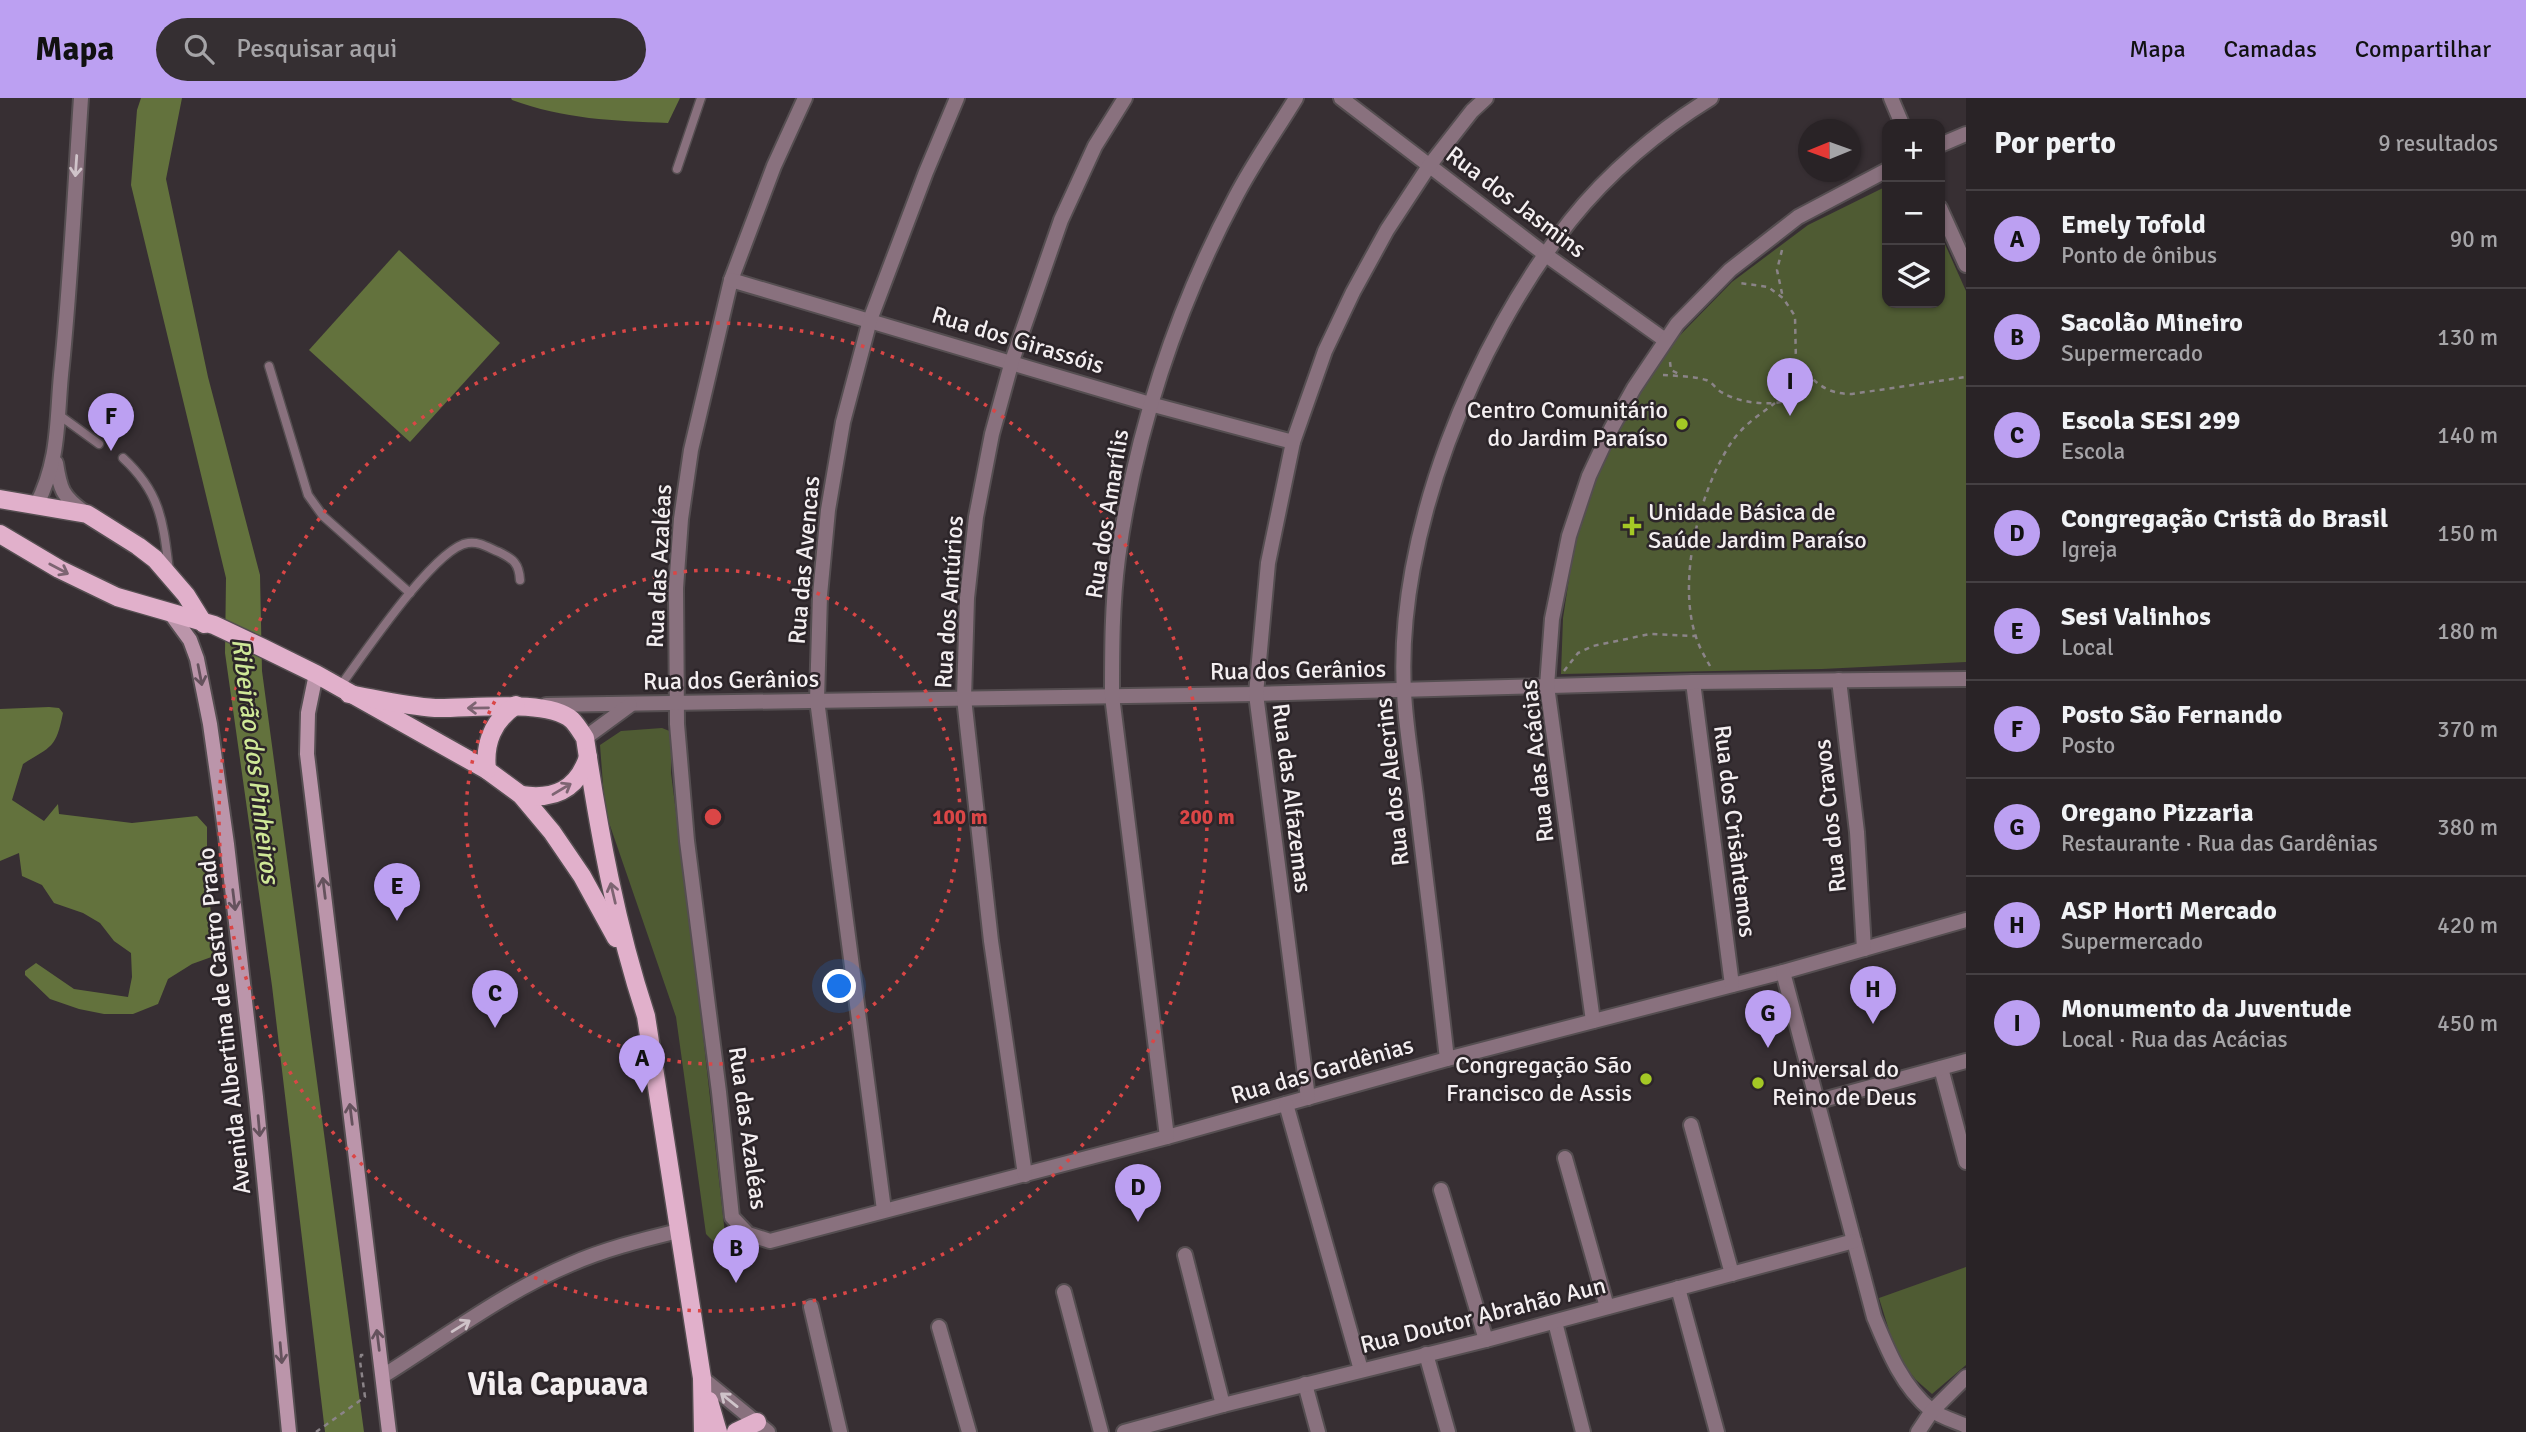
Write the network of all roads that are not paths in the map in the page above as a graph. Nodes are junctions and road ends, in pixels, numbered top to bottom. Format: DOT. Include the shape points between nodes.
graph roads {
  1 [pos="80,98"];
  2 [pos="701,98"];
  3 [pos="805,98"];
  4 [pos="957,98"];
  5 [pos="1125,98"];
  6 [pos="1296,98"];
  7 [pos="1341,98"];
  8 [pos="1486,98"];
  9 [pos="1711,98"];
  10 [pos="1891,98"];
  11 [pos="1900,119"];
  12 [pos="1966,134"];
  13 [pos="1945,143"];
  14 [pos="1429,166"];
  15 [pos="677,169"];
  16 [pos="1882,173"];
  17 [pos="1945,219"];
  18 [pos="1546,255"];
  19 [pos="1966,265"];
  20 [pos="732,279"];
  21 [pos="870,320"];
  22 [pos="1665,340"];
  23 [pos="1012,361"];
  24 [pos="269,366"];
  25 [pos="1150,404"];
  26 [pos="59,415"];
  27 [pos="1293,442"];
  28 [pos="99,444"];
  29 [pos="55,458"];
  30 [pos="124,458"];
  31 [pos="0,499"];
  32 [pos="36,506"];
  33 [pos="87,514"];
  34 [pos="0,534"];
  35 [pos="169,577"];
  36 [pos="520,580"];
  37 [pos="410,593"];
  38 [pos="171,614"];
  39 [pos="209,624"];
  40 [pos="316,674"];
  41 [pos="1966,679"];
  42 [pos="1839,680"];
  43 [pos="1693,682"];
  44 [pos="1547,686"];
  45 [pos="344,691"];
  46 [pos="1404,691"];
  47 [pos="1256,694"];
  48 [pos="1112,696"];
  49 [pos="964,698"];
  50 [pos="817,700"];
  51 [pos="676,702"];
  52 [pos="516,705"];
  53 [pos="631,705"];
  54 [pos="585,738"];
  55 [pos="588,757"];
  56 [pos="487,770"];
  57 [pos="521,795"];
  58 [pos="1966,920"];
  59 [pos="1864,949"];
  60 [pos="628,960"];
  61 [pos="1783,972"];
  62 [pos="1732,985"];
  63 [pos="1593,1021"];
  64 [pos="1447,1059"];
  65 [pos="1966,1061"];
  66 [pos="1941,1068"];
  67 [pos="1308,1098"];
  68 [pos="1819,1101"];
  69 [pos="1286,1104"];
  70 [pos="1691,1125"];
  71 [pos="1167,1137"];
  72 [pos="1565,1158"];
  73 [pos="1966,1163"];
  74 [pos="1025,1175"];
  75 [pos="1441,1190"];
  76 [pos="884,1210"];
  77 [pos="678,1231"];
  78 [pos="770,1241"];
  79 [pos="1854,1241"];
  80 [pos="1185,1255"];
  81 [pos="1732,1273"];
  82 [pos="1678,1288"];
  83 [pos="1064,1292"];
  84 [pos="811,1307"];
  85 [pos="1607,1307"];
  86 [pos="1555,1322"];
  87 [pos="939,1327"];
  88 [pos="1486,1340"];
  89 [pos="1426,1354"];
  90 [pos="1361,1370"];
  91 [pos="383,1376"];
  92 [pos="1966,1377"];
  93 [pos="702,1378"];
  94 [pos="1306,1384"];
  95 [pos="1223,1405"];
  96 [pos="1932,1411"];
  97 [pos="1966,1426"];
  98 [pos="762,1427"];
  99 [pos="289,1432"];
  100 [pos="388,1432"];
  101 [pos="703,1432"];
  102 [pos="718,1432"];
  103 [pos="736,1432"];
  104 [pos="840,1432"];
  105 [pos="969,1432"];
  106 [pos="1101,1432"];
  107 [pos="1124,1432"];
  108 [pos="1318,1432"];
  109 [pos="1448,1432"];
  110 [pos="1583,1432"];
  111 [pos="1717,1432"];
  112 [pos="1918,1432"];
  1 -- 26 [label="street, one-way"];
  2 -- 15 [label="lane"];
  3 -- 20 [label="street, Rua das Azaléas"];
  4 -- 21 [label="street, Rua das Avencas"];
  5 -- 23 [label="street, Rua dos Antúrios" via="1061,220"];
  6 -- 25 [label="street, Rua dos Amarílis" via="1236,196 1211,247"];
  7 -- 14 [label="street, Rua dos Jasmins"];
  8 -- 14 [label="street, Rua das Alfazemas"];
  9 -- 18 [label="street, Rua dos Alecrins" via="1629,159 1571,220"];
  10 -- 11 [label="street"];
  12 -- 13 [label="street"];
  14 -- 18 [label="street, Rua dos Jasmins"];
  14 -- 27 [label="street, Rua das Alfazemas" via="1353,292 1325,351"];
  16 -- 22 [label="street, Rua das Acácias" via="1798,217 1720,281"];
  17 -- 19 [label="street"];
  18 -- 22 [label="street, Rua dos Jasmins"];
  18 -- 46 [label="street, Rua dos Alecrins" via="1503,321 1461,409 1432,490 1410,589"];
  20 -- 21 [label="street, Rua dos Girassóis"];
  20 -- 51 [label="street, Rua das Azaléas" via="691,450 681,519"];
  21 -- 23 [label="street, Rua dos Girassóis"];
  21 -- 50 [label="street, Rua das Avencas" via="843,422 828,510"];
  22 -- 44 [label="street, Rua das Acácias" via="1611,429 1589,476 1569,536 1552,619"];
  23 -- 25 [label="street, Rua dos Girassóis"];
  23 -- 49 [label="street, Rua dos Antúrios" via="976,517 967,598"];
  24 -- 37 [label="lane" via="308,495 323,516"];
  25 -- 27 [label="street, Rua dos Girassóis"];
  25 -- 48 [label="street, Rua dos Amarílis" via="1118,558"];
  26 -- 28 [label="lane"];
  26 -- 29 [label="street"];
  27 -- 47 [label="street, Rua das Alfazemas" via="1268,563"];
  29 -- 32 [label="street"];
  29 -- 33 [label="street" via="61,489"];
  30 -- 35 [label="lane" via="142,475 155,499 164,526"];
  31 -- 32 [label="main road"];
  32 -- 33 [label="main road"];
  33 -- 35 [label="main road" via="155,559"];
  34 -- 38 [label="main road, one-way" via="117,597"];
  35 -- 39 [label="main road"];
  36 -- 37 [label="lane" via="520,570 511,558 470,542 449,551"];
  37 -- 45 [label="lane"];
  38 -- 39 [label="main road"];
  38 -- 99 [label="main road, Avenida Albertina de Castro Prado, one-way" via="197,659 228,844"];
  39 -- 40 [label="main road"];
  40 -- 45 [label="main road"];
  91 -- 40 [label="main road, one-way" via="307,754 307,713"];
  41 -- 42 [label="street, Rua dos Gerânios"];
  42 -- 43 [label="street, Rua dos Gerânios"];
  42 -- 59 [label="street, Rua dos Cravos" via="1857,832"];
  43 -- 44 [label="street, Rua dos Gerânios"];
  43 -- 62 [label="street, Rua dos Crisântemos"];
  44 -- 46 [label="street, Rua dos Gerânios"];
  44 -- 63 [label="street, Rua das Acácias"];
  52 -- 45 [label="main road, one-way" via="432,708"];
  45 -- 56 [label="main road"];
  46 -- 47 [label="street, Rua dos Gerânios"];
  46 -- 64 [label="street, Rua dos Alecrins"];
  47 -- 48 [label="street, Rua dos Gerânios"];
  47 -- 67 [label="street, Rua das Alfazemas"];
  48 -- 49 [label="street, Rua dos Gerânios"];
  48 -- 71 [label="street, Rua dos Amarílis"];
  49 -- 50 [label="street, Rua dos Gerânios"];
  49 -- 74 [label="street, Rua dos Antúrios" via="991,941"];
  50 -- 51 [label="street, Rua dos Gerânios"];
  50 -- 76 [label="street, Rua das Avencas"];
  51 -- 53 [label="street, Rua dos Gerânios"];
  51 -- 78 [label="street, Rua das Azaléas" via="687,841 732,1217 748,1234"];
  52 -- 53 [label="street, Rua dos Gerânios"];
  52 -- 54 [label="main road" via="564,715"];
  52 -- 56 [label="main road" via="492,730 485,755"];
  53 -- 54 [label="street, Rua dos Gerânios"];
  54 -- 55 [label="main road"];
  57 -- 55 [label="main road, one-way" via="539,798 563,790 581,773"];
  60 -- 55 [label="main road, one-way"];
  56 -- 57 [label="main road"];
  57 -- 60 [label="main road" via="582,876"];
  58 -- 59 [label="street, Rua das Gardênias"];
  59 -- 61 [label="street, Rua das Gardênias"];
  60 -- 77 [label="main road" via="646,1016"];
  61 -- 62 [label="street, Rua das Gardênias"];
  61 -- 68 [label="street"];
  62 -- 63 [label="street, Rua das Gardênias"];
  63 -- 64 [label="street, Rua das Gardênias"];
  64 -- 67 [label="street, Rua das Gardênias"];
  65 -- 66 [label="street"];
  66 -- 68 [label="street"];
  66 -- 73 [label="street"];
  67 -- 69 [label="street, Rua das Gardênias"];
  68 -- 79 [label="street"];
  69 -- 71 [label="street, Rua das Gardênias"];
  69 -- 90 [label="street"];
  70 -- 81 [label="street"];
  71 -- 74 [label="street, Rua das Gardênias"];
  72 -- 85 [label="street"];
  74 -- 76 [label="street, Rua das Gardênias"];
  75 -- 88 [label="street"];
  76 -- 78 [label="street, Rua das Gardênias"];
  91 -- 77 [label="street, one-way" via="537,1280 635,1241"];
  77 -- 93 [label="main road"];
  79 -- 81 [label="street, Rua Doutor Abrahão Aun"];
  79 -- 96 [label="street" via="1874,1317 1892,1361"];
  80 -- 95 [label="street"];
  81 -- 82 [label="street, Rua Doutor Abrahão Aun"];
  82 -- 85 [label="street, Rua Doutor Abrahão Aun"];
  82 -- 111 [label="street"];
  83 -- 106 [label="street"];
  84 -- 104 [label="street"];
  85 -- 86 [label="street, Rua Doutor Abrahão Aun"];
  86 -- 88 [label="street, Rua Doutor Abrahão Aun"];
  86 -- 110 [label="street"];
  87 -- 105 [label="street"];
  88 -- 89 [label="street, Rua Doutor Abrahão Aun"];
  89 -- 90 [label="street, Rua Doutor Abrahão Aun"];
  89 -- 109 [label="street"];
  90 -- 94 [label="street, Rua Doutor Abrahão Aun"];
  91 -- 100 [label="main road"];
  92 -- 96 [label="street"];
  98 -- 93 [label="street, one-way"];
  93 -- 101 [label="main road"];
  93 -- 102 [label="main road"];
  94 -- 95 [label="street, Rua Doutor Abrahão Aun"];
  94 -- 108 [label="street"];
  95 -- 107 [label="street, Rua Doutor Abrahão Aun"];
  96 -- 97 [label="street"];
  96 -- 112 [label="street"];
  98 -- 103 [label="main road"];
}
